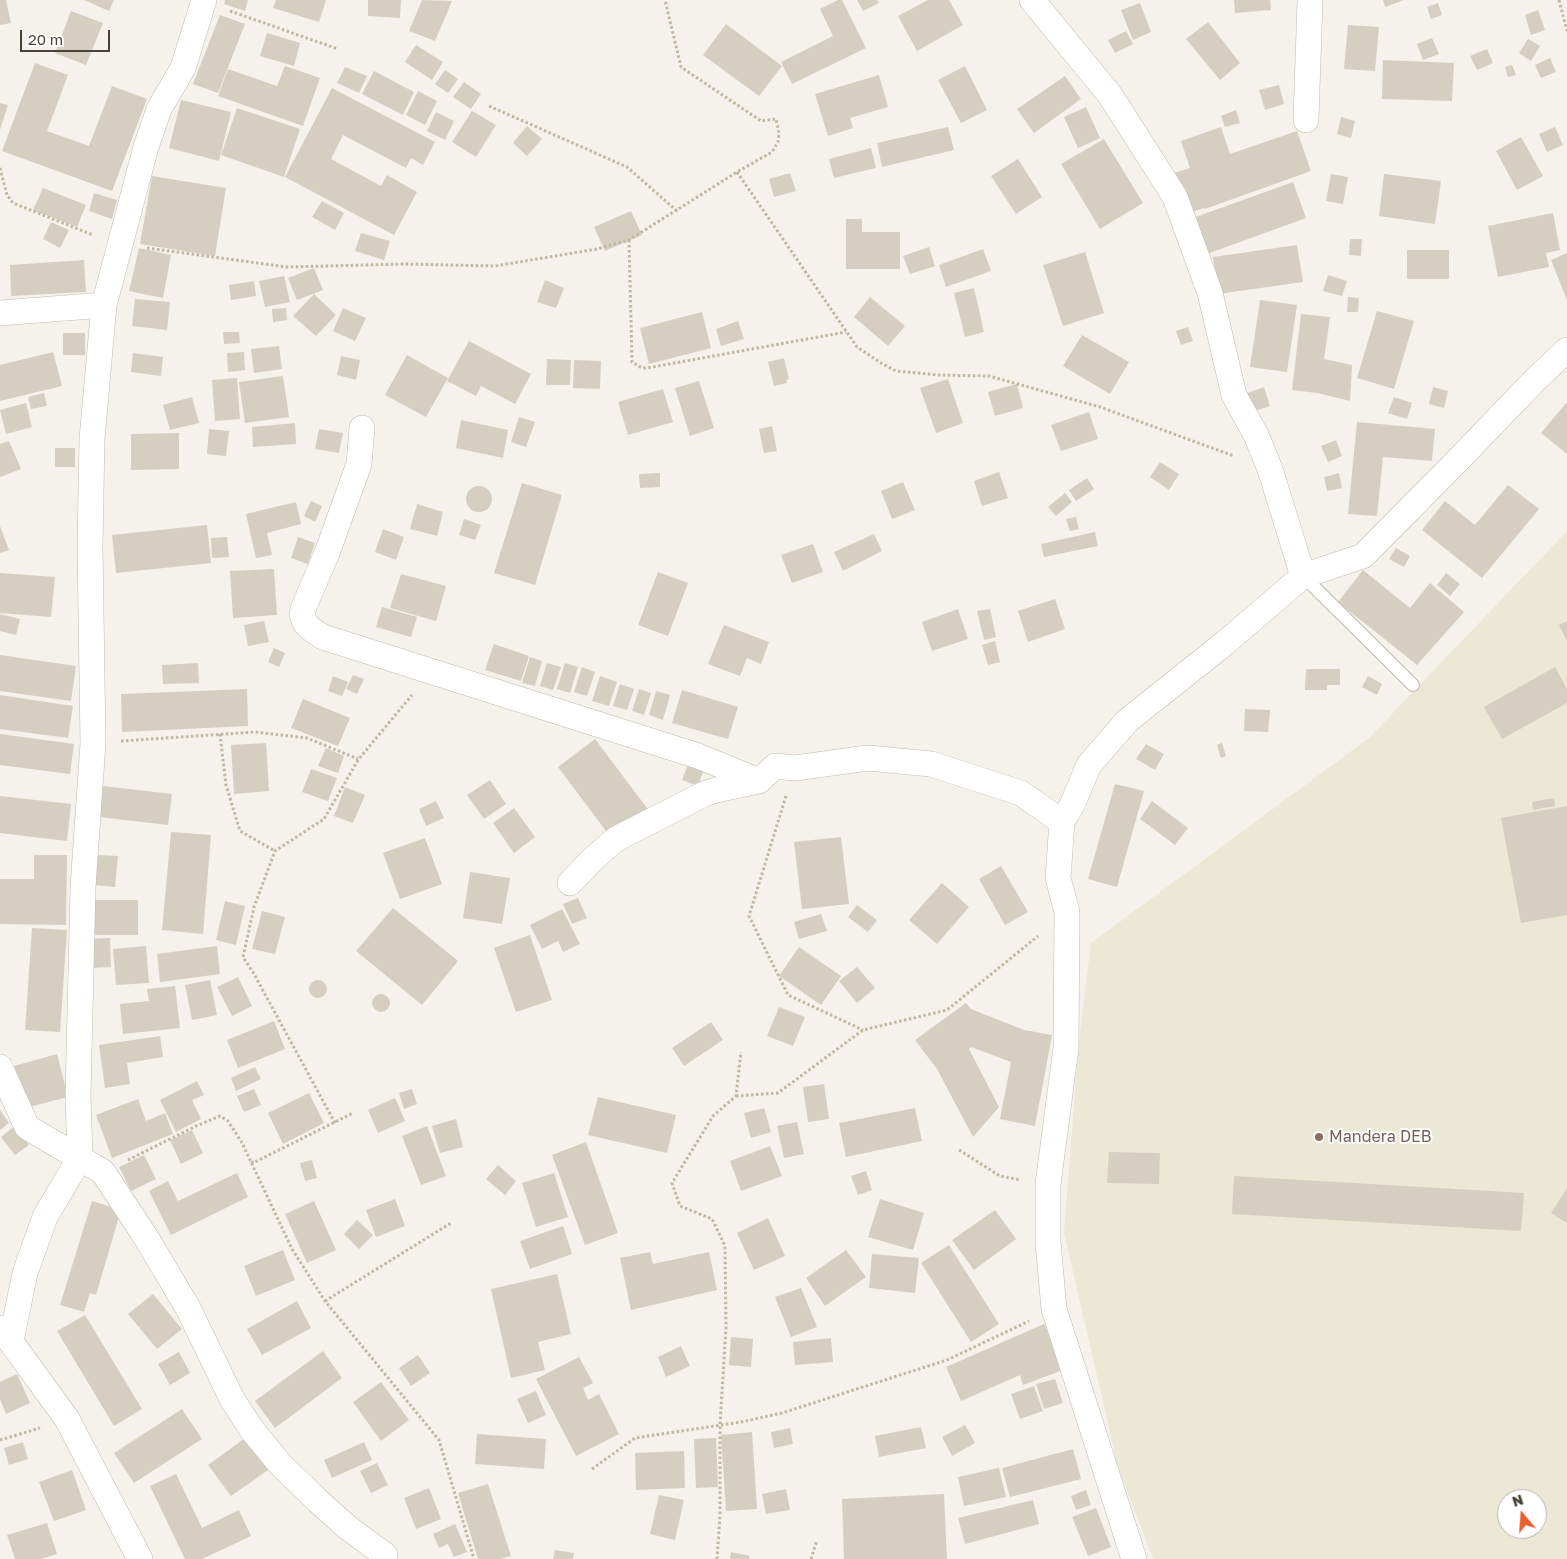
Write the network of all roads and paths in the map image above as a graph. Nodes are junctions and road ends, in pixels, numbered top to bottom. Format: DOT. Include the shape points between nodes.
graph roads {
  1 [pos="665,0"];
  2 [pos="1032,0"];
  3 [pos="1310,0"];
  4 [pos="1559,0"];
  5 [pos="204,1"];
  6 [pos="1567,31"];
  7 [pos="338,49"];
  8 [pos="489,106"];
  9 [pos="1306,120"];
  10 [pos="0,168"];
  11 [pos="736,172"];
  12 [pos="678,211"];
  13 [pos="629,240"];
  14 [pos="120,244"];
  15 [pos="104,304"];
  16 [pos="0,313"];
  17 [pos="846,332"];
  18 [pos="1567,350"];
  19 [pos="362,428"];
  20 [pos="1270,469"];
  21 [pos="1303,576"];
  22 [pos="432,672"];
  23 [pos="1413,685"];
  24 [pos="220,734"];
  25 [pos="93,743"];
  26 [pos="358,760"];
  27 [pos="795,768"];
  28 [pos="760,781"];
  29 [pos="1062,822"];
  30 [pos="275,851"];
  31 [pos="570,884"];
  32 [pos="1068,912"];
  33 [pos="863,1030"];
  34 [pos="741,1052"];
  35 [pos="0,1067"];
  36 [pos="736,1096"];
  37 [pos="353,1114"];
  38 [pos="335,1123"];
  39 [pos="243,1145"];
  40 [pos="959,1150"];
  41 [pos="80,1158"];
  42 [pos="103,1172"];
  43 [pos="1048,1184"];
  44 [pos="452,1223"];
  45 [pos="325,1301"];
  46 [pos="1054,1308"];
  47 [pos="5,1334"];
  48 [pos="67,1419"];
  49 [pos="720,1425"];
  50 [pos="0,1440"];
  51 [pos="592,1469"];
  52 [pos="816,1540"];
  53 [pos="385,1555"];
  54 [pos="140,1559"];
  55 [pos="474,1559"];
  56 [pos="717,1559"];
  57 [pos="811,1559"];
  58 [pos="1134,1559"];
  1 -- 11 [label="path" via="681,67 761,122 776,119 778,142 772,152"];
  2 -- 20 [label="street" via="1110,95 1174,197 1210,293 1234,394"];
  3 -- 9 [label="street"];
  4 -- 6 [label="path"];
  5 -- 7 [label="path"];
  5 -- 14 [label="street" via="183,68 159,109"];
  8 -- 12 [label="path" via="628,167"];
  10 -- 14 [label="path" via="7,195 13,203"];
  11 -- 12 [label="path"];
  11 -- 17 [label="path"];
  12 -- 13 [label="path"];
  13 -- 14 [label="path" via="597,249 495,266 387,264 287,267"];
  13 -- 17 [label="path" via="632,362 642,368"];
  14 -- 15 [label="street"];
  15 -- 16 [label="street"];
  15 -- 25 [label="street" via="92,439"];
  17 -- 20 [label="path" via="857,347 896,371 989,376 1100,407"];
  18 -- 21 [label="street" via="1363,556"];
  19 -- 22 [label="street" via="359,464 302,615 308,628 323,637"];
  20 -- 21 [label="street"];
  21 -- 23 [label="lane"];
  21 -- 29 [label="street" via="1225,644 1127,721 1089,765"];
  22 -- 26 [label="path"];
  22 -- 28 [label="street" via="698,756"];
  24 -- 25 [label="path"];
  24 -- 26 [label="path" via="255,732 307,738"];
  24 -- 30 [label="path" via="226,785 240,831"];
  25 -- 41 [label="street" via="83,887 78,1096"];
  26 -- 30 [label="path" via="324,819"];
  27 -- 28 [label="street" via="775,766"];
  27 -- 29 [label="street" via="868,758 932,764 1021,793"];
  27 -- 33 [label="path" via="749,916 788,995"];
  28 -- 31 [label="street" via="704,794 616,839"];
  29 -- 32 [label="street" via="1058,878"];
  30 -- 38 [label="path" via="254,907 243,957"];
  32 -- 33 [label="path" via="947,1010"];
  32 -- 43 [label="street" via="1066,1048"];
  33 -- 36 [label="path" via="778,1093"];
  34 -- 36 [label="path"];
  35 -- 41 [label="street" via="27,1127"];
  36 -- 49 [label="path" via="713,1116 672,1183 680,1206 712,1219 725,1246 726,1327"];
  37 -- 38 [label="path"];
  38 -- 39 [label="path" via="253,1163"];
  39 -- 42 [label="path" via="228,1121 220,1116"];
  39 -- 45 [label="path" via="292,1250"];
  40 -- 43 [label="path" via="1000,1176"];
  41 -- 42 [label="street"];
  41 -- 47 [label="street" via="45,1217"];
  42 -- 53 [label="street" via="148,1239 188,1308 232,1399 252,1430 280,1464 317,1500"];
  43 -- 46 [label="street" via="1048,1242"];
  44 -- 45 [label="path"];
  45 -- 55 [label="path" via="439,1440"];
  46 -- 49 [label="path" via="947,1360 782,1413"];
  46 -- 58 [label="street"];
  47 -- 48 [label="street"];
  48 -- 50 [label="path"];
  48 -- 54 [label="street"];
  49 -- 51 [label="path" via="635,1438"];
  49 -- 56 [label="path"];
  52 -- 57 [label="path"];
}
